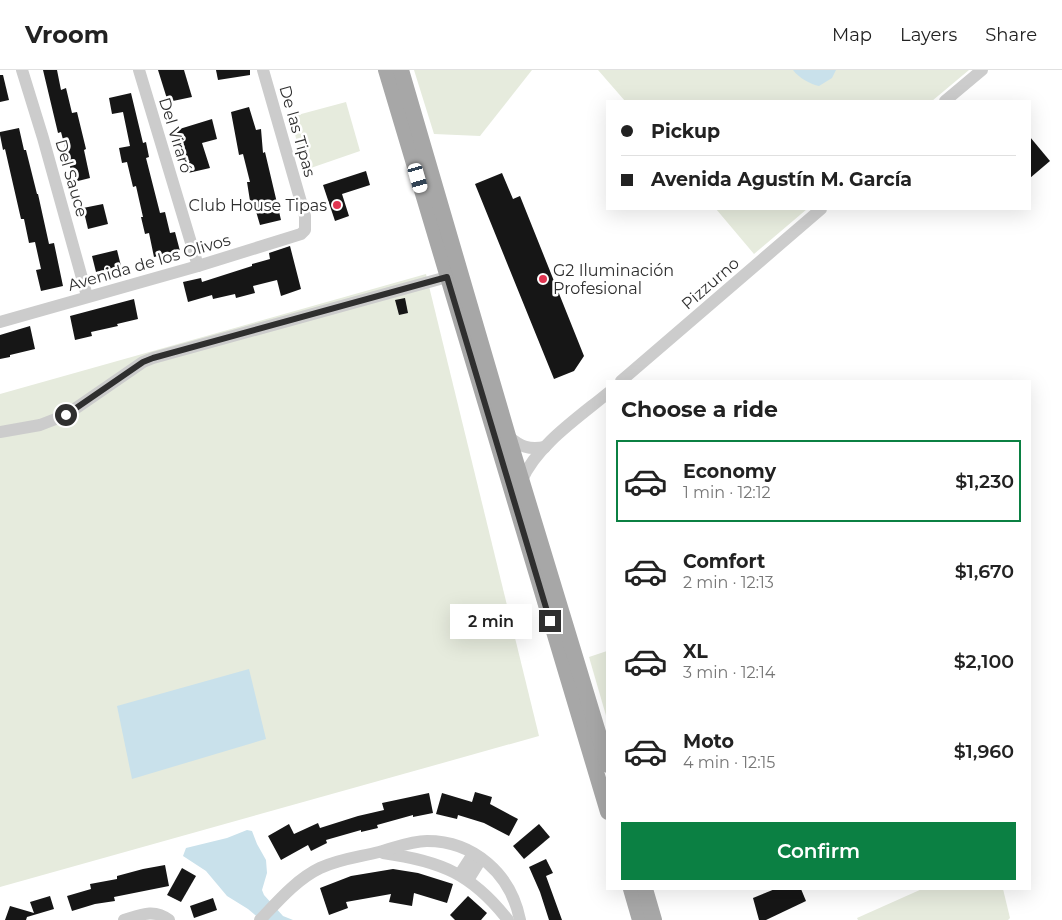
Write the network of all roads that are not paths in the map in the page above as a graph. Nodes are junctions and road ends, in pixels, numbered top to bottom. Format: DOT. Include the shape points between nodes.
graph roads {
  1 [pos="22,70"];
  2 [pos="139,70"];
  3 [pos="263,70"];
  4 [pos="386,70"];
  5 [pos="401,70"];
  6 [pos="982,70"];
  7 [pos="946,100"];
  8 [pos="820,210"];
  9 [pos="305,230"];
  10 [pos="198,266"];
  11 [pos="447,277"];
  12 [pos="87,296"];
  13 [pos="0,322"];
  14 [pos="622,380"];
  15 [pos="606,395"];
  16 [pos="0,432"];
  17 [pos="508,436"];
  18 [pos="545,447"];
  19 [pos="522,480"];
  20 [pos="606,758"];
  21 [pos="606,805"];
  22 [pos="378,852"];
  23 [pos="477,857"];
  24 [pos="464,877"];
  25 [pos="631,890"];
  26 [pos="645,890"];
  27 [pos="124,920"];
  28 [pos="169,920"];
  29 [pos="260,920"];
  30 [pos="508,920"];
  31 [pos="520,920"];
  32 [pos="640,920"];
  33 [pos="654,920"];
  1 -- 12 [label="street, Del Sauce"];
  2 -- 10 [label="street, Del Viraró"];
  3 -- 9 [label="street, De las Tipas" via="305,216"];
  4 -- 11 [label="main road"];
  5 -- 17 [label="main road"];
  6 -- 7 [label="street"];
  8 -- 14 [label="street, Pizzurno"];
  9 -- 10 [label="street, Avenida de los Olivos" via="295,237"];
  10 -- 12 [label="street, Avenida de los Olivos"];
  11 -- 16 [label="street" via="153,358 66,415 40,425"];
  11 -- 21 [label="main road"];
  12 -- 13 [label="street, Avenida de los Olivos"];
  15 -- 18 [label="street"];
  17 -- 18 [label="street" via="525,448"];
  17 -- 19 [label="main road"];
  18 -- 19 [label="street" via="532,461"];
  19 -- 20 [label="main road"];
  22 -- 23 [label="street" via="428,841 456,846"];
  22 -- 24 [label="street" via="427,862"];
  22 -- 29 [label="street" via="320,868 280,899"];
  23 -- 24 [label="street"];
  23 -- 31 [label="street" via="505,881"];
  24 -- 30 [label="street" via="490,898"];
  25 -- 32 [label="main road"];
  26 -- 33 [label="main road"];
  27 -- 28 [label="street" via="150,912"];
}
